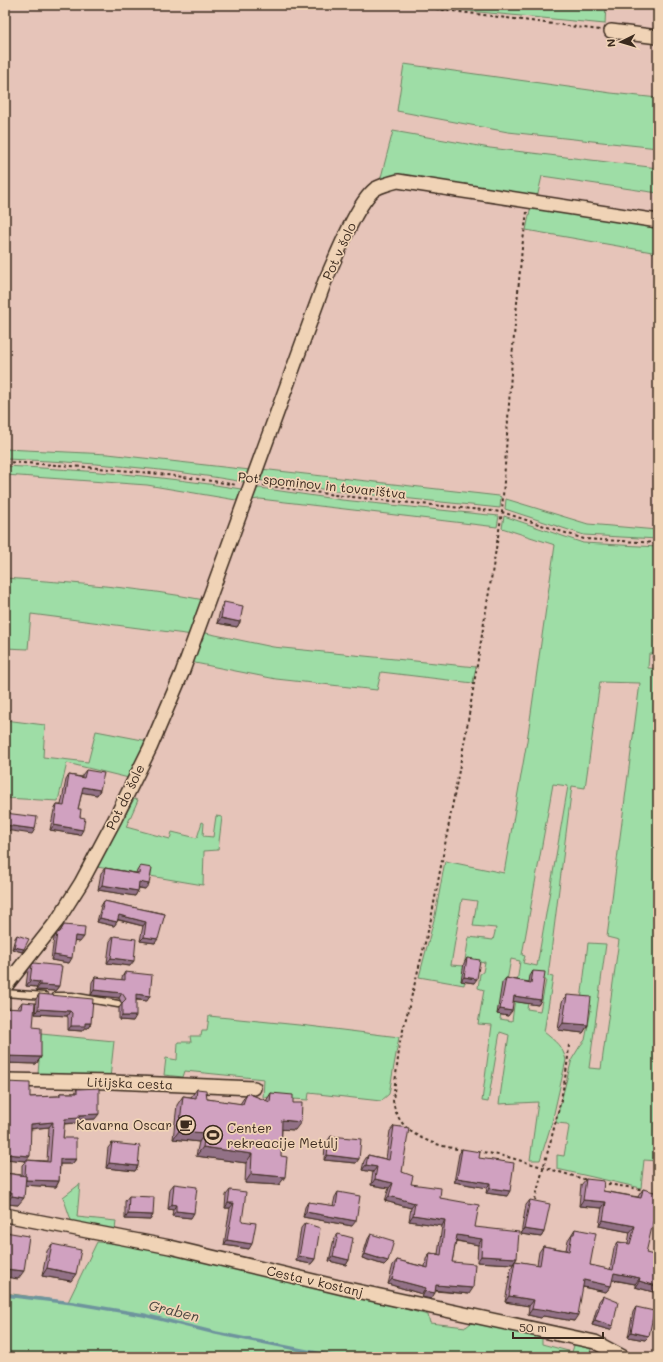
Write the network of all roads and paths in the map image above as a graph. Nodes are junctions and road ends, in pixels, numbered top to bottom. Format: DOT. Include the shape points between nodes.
graph roads {
  1 [pos="406,5"];
  2 [pos="611,31"];
  3 [pos="658,37"];
  4 [pos="530,201"];
  5 [pos="658,220"];
  6 [pos="5,462"];
  7 [pos="251,485"];
  8 [pos="502,512"];
  9 [pos="658,543"];
  10 [pos="212,588"];
  11 [pos="652,657"];
  12 [pos="658,657"];
  13 [pos="5,987"];
  14 [pos="5,993"];
  15 [pos="118,1004"];
  16 [pos="569,1044"];
  17 [pos="5,1080"];
  18 [pos="254,1088"];
  19 [pos="469,1150"];
  20 [pos="476,1151"];
  21 [pos="542,1168"];
  22 [pos="588,1180"];
  23 [pos="601,1183"];
  24 [pos="651,1192"];
  25 [pos="535,1200"];
  26 [pos="5,1214"];
  27 [pos="623,1357"];
  1 -- 2 [label="path"];
  2 -- 3 [label="street"];
  4 -- 5 [label="street, Pot v šolo"];
  4 -- 7 [label="street, Pot v šolo" via="398,181 375,190 365,199 325,281"];
  4 -- 8 [label="path" via="522,248"];
  6 -- 7 [label="path, Pot spominov in tovarištva" via="89,466"];
  7 -- 8 [label="path, Pot spominov in tovarištva"];
  7 -- 10 [label="street, Pot v šolo"];
  8 -- 9 [label="path, Pot spominov in tovarištva" via="584,539"];
  8 -- 19 [label="path" via="466,733 432,912 400,1042 392,1100 401,1124 418,1137"];
  10 -- 13 [label="street, Pot do šole" via="182,672 150,748 115,819 57,921"];
  11 -- 12 [label="path"];
  14 -- 15 [label="lane" via="72,996"];
  16 -- 21 [label="path" via="559,1102"];
  17 -- 18 [label="street, Litijska cesta"];
  20 -- 21 [label="path"];
  21 -- 22 [label="path"];
  21 -- 25 [label="path"];
  23 -- 24 [label="path"];
  26 -- 27 [label="street, Cesta v kostanj" via="176,1249 350,1290 595,1342"];
}
